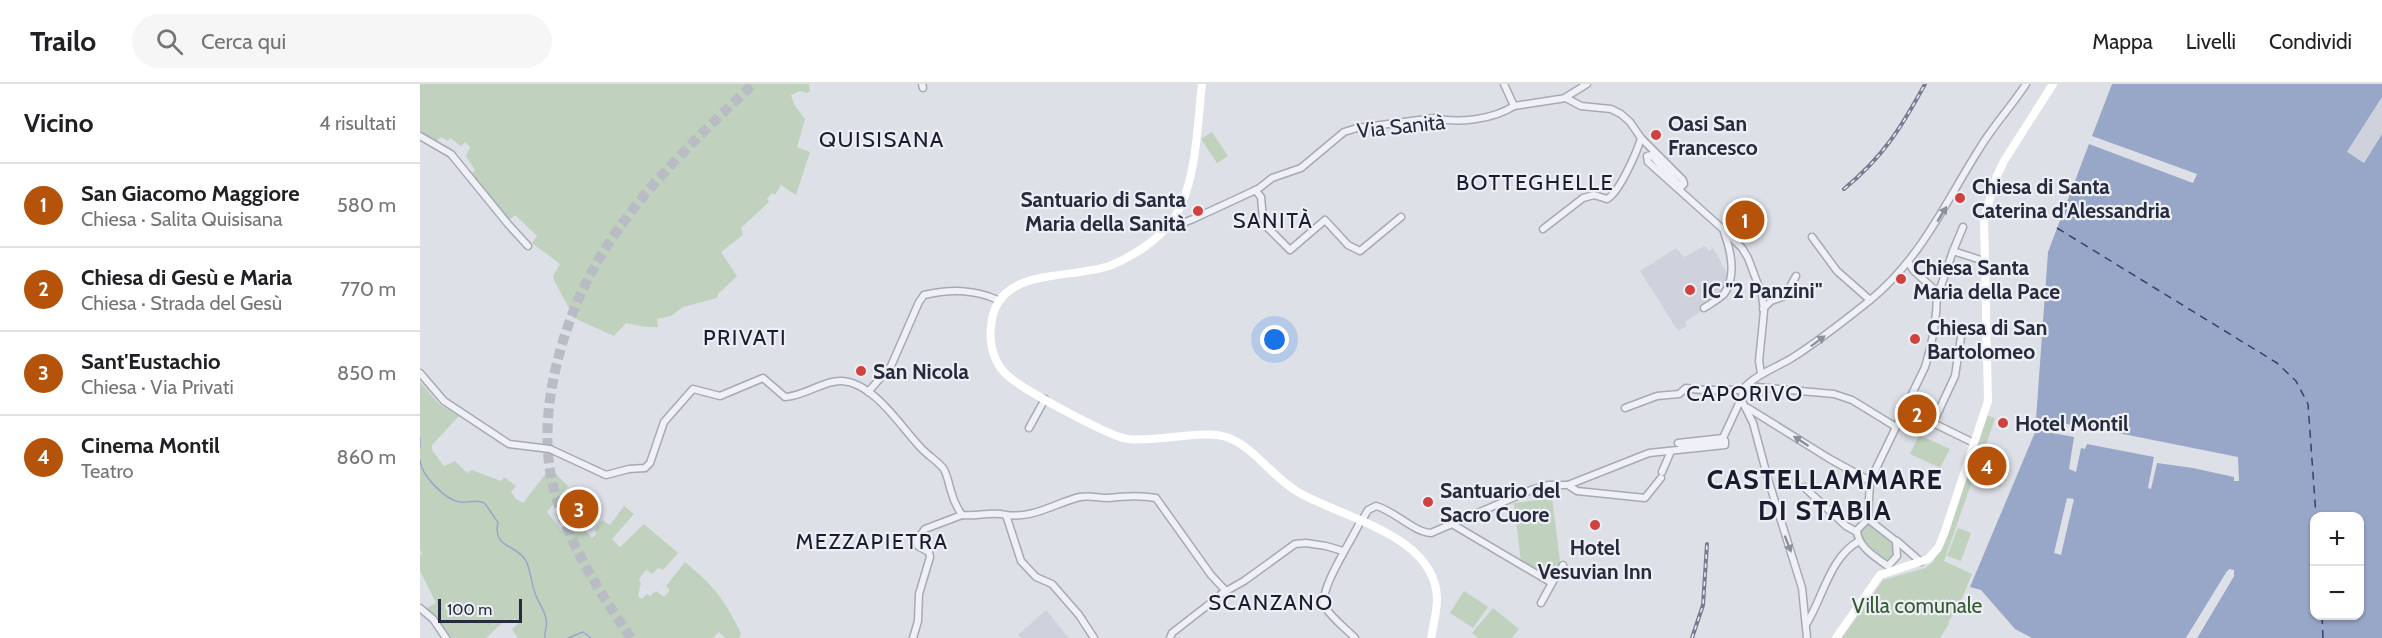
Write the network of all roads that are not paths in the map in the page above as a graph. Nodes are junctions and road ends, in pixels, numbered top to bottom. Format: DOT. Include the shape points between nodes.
graph roads {
  1 [pos="1202,84"];
  2 [pos="1504,84"];
  3 [pos="1587,84"];
  4 [pos="2026,84"];
  5 [pos="2053,84"];
  6 [pos="1566,98"];
  7 [pos="1514,106"];
  8 [pos="420,136"];
  9 [pos="1641,138"];
  10 [pos="1254,190"];
  11 [pos="1401,217"];
  12 [pos="1168,225"];
  13 [pos="1543,228"];
  14 [pos="1963,228"];
  15 [pos="1722,229"];
  16 [pos="1812,237"];
  17 [pos="528,246"];
  18 [pos="1953,253"];
  19 [pos="1984,261"];
  20 [pos="1908,262"];
  21 [pos="1796,276"];
  22 [pos="1937,292"];
  23 [pos="998,300"];
  24 [pos="1870,300"];
  25 [pos="1765,307"];
  26 [pos="1704,308"];
  27 [pos="1961,338"];
  28 [pos="1765,372"];
  29 [pos="420,373"];
  30 [pos="1745,388"];
  31 [pos="868,392"];
  32 [pos="1911,396"];
  33 [pos="1045,399"];
  34 [pos="1741,399"];
  35 [pos="1625,408"];
  36 [pos="1748,408"];
  37 [pos="1939,410"];
  38 [pos="1896,427"];
  39 [pos="1029,428"];
  40 [pos="1974,443"];
  41 [pos="1671,451"];
  42 [pos="1870,481"];
  43 [pos="1568,485"];
  44 [pos="1804,488"];
  45 [pos="1006,514"];
  46 [pos="962,515"];
  47 [pos="1869,519"];
  48 [pos="1361,522"];
  49 [pos="1452,524"];
  50 [pos="1857,532"];
  51 [pos="1859,541"];
  52 [pos="1896,541"];
  53 [pos="1344,551"];
  54 [pos="1925,561"];
  55 [pos="1563,565"];
  56 [pos="1889,569"];
  57 [pos="1552,583"];
  58 [pos="1221,594"];
  59 [pos="1541,603"];
  60 [pos="420,608"];
  61 [pos="1807,623"];
  62 [pos="446,638"];
  63 [pos="913,638"];
  64 [pos="1094,638"];
  65 [pos="1170,638"];
  66 [pos="1355,638"];
  67 [pos="1431,638"];
  68 [pos="1807,638"];
  69 [pos="1836,638"];
  1 -- 12 [label="main road" via="1192,165 1183,201"];
  2 -- 7 [label="street"];
  3 -- 6 [label="street"];
  20 -- 4 [label="street, one-way" via="1930,234 1991,129"];
  5 -- 19 [label="main road" via="1996,178 1984,219"];
  6 -- 7 [label="street, Via Sanità"];
  6 -- 9 [label="street" via="1581,106 1621,114"];
  7 -- 10 [label="street, Via Sanità" via="1488,116 1447,121 1435,118 1344,132 1301,168 1272,178"];
  8 -- 17 [label="street" via="451,154"];
  9 -- 13 [label="street" via="1616,194 1607,199 1594,195 1583,198"];
  9 -- 15 [label="street" via="1684,184 1677,184 1651,155 1647,156 1648,162"];
  10 -- 11 [label="street" via="1262,197 1267,227 1288,249 1293,249 1325,219 1353,249 1360,251"];
  10 -- 12 [label="street, Via Sanità" via="1193,219"];
  12 -- 23 [label="main road" via="1140,251 1108,266 1026,282 1007,289"];
  14 -- 18 [label="street"];
  15 -- 25 [label="street" via="1748,258"];
  15 -- 26 [label="street" via="1730,247 1732,267 1728,286 1723,295"];
  16 -- 24 [label="street" via="1838,271"];
  18 -- 19 [label="street"];
  18 -- 22 [label="street"];
  19 -- 40 [label="main road" via="1988,401"];
  20 -- 22 [label="street"];
  20 -- 24 [label="street"];
  21 -- 25 [label="street" via="1785,296"];
  22 -- 32 [label="street" via="1931,348"];
  23 -- 31 [label="street" via="959,290 924,295 887,373"];
  23 -- 33 [label="main road" via="990,326 992,352 1004,374"];
  28 -- 24 [label="street, one-way" via="1812,345"];
  25 -- 28 [label="street" via="1759,361"];
  27 -- 37 [label="street" via="1955,376"];
  28 -- 30 [label="street"];
  29 -- 31 [label="street" via="444,402 498,439 550,449 606,475 645,468 664,422 693,389 720,396 763,378 784,397 840,381"];
  30 -- 34 [label="street"];
  30 -- 35 [label="street" via="1686,388 1678,394 1657,396"];
  30 -- 38 [label="street" via="1834,394 1852,400"];
  31 -- 46 [label="street" via="944,470"];
  32 -- 37 [label="street"];
  32 -- 38 [label="street"];
  33 -- 39 [label="street"];
  33 -- 48 [label="main road" via="1126,439 1228,437 1249,449 1274,476 1299,493"];
  34 -- 36 [label="street"];
  34 -- 41 [label="street" via="1723,438 1678,443 1725,441 1725,445"];
  42 -- 36 [label="street, one-way"];
  36 -- 61 [label="street, one-way" via="1802,588"];
  37 -- 40 [label="street" via="1935,425"];
  38 -- 42 [label="street"];
  40 -- 54 [label="main road" via="1944,534 1938,548"];
  41 -- 43 [label="street" via="1649,453"];
  41 -- 43 [label="street" via="1645,498 1577,491"];
  42 -- 47 [label="street"];
  43 -- 49 [label="street" via="1531,490"];
  44 -- 50 [label="street"];
  45 -- 46 [label="street"];
  45 -- 58 [label="street" via="1032,513 1088,496 1156,498"];
  45 -- 64 [label="street" via="1021,561 1036,577 1052,584"];
  46 -- 63 [label="street" via="925,529 917,540 930,557 919,594"];
  47 -- 50 [label="street" via="1863,521"];
  47 -- 52 [label="street"];
  48 -- 49 [label="street" via="1368,510 1376,506 1393,512 1422,532 1435,532"];
  48 -- 53 [label="street"];
  48 -- 67 [label="main road" via="1400,540 1431,573 1437,599"];
  49 -- 57 [label="street"];
  50 -- 51 [label="street"];
  51 -- 56 [label="street"];
  51 -- 61 [label="street" via="1837,564"];
  52 -- 54 [label="street"];
  52 -- 56 [label="street" via="1897,556"];
  53 -- 58 [label="street" via="1295,544"];
  53 -- 66 [label="street" via="1323,601"];
  54 -- 56 [label="main road"];
  55 -- 57 [label="street"];
  56 -- 69 [label="main road" via="1880,575"];
  57 -- 59 [label="street"];
  58 -- 65 [label="street"];
  60 -- 62 [label="street"];
  61 -- 68 [label="street"];
}
